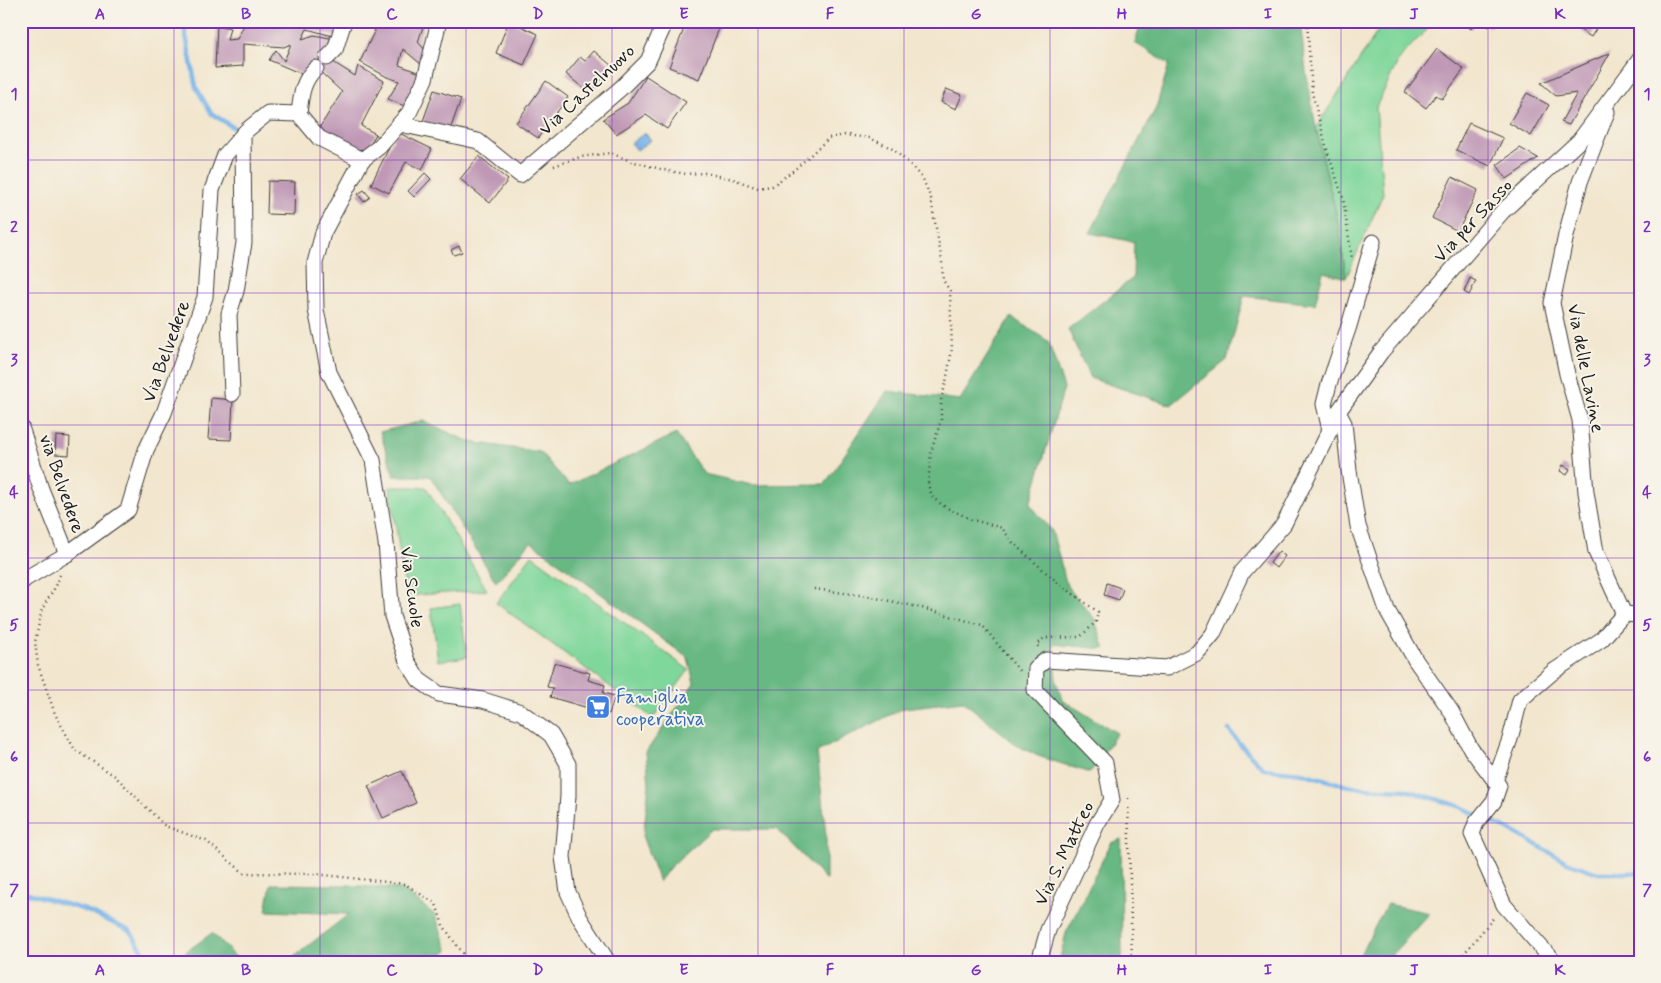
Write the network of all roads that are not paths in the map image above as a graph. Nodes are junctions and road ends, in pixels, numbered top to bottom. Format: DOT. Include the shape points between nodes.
graph roads {
  1 [pos="344,21"];
  2 [pos="439,21"];
  3 [pos="666,21"];
  4 [pos="1640,59"];
  5 [pos="1618,87"];
  6 [pos="299,114"];
  7 [pos="400,124"];
  8 [pos="243,134"];
  9 [pos="362,160"];
  10 [pos="1373,242"];
  11 [pos="232,394"];
  12 [pos="1338,412"];
  13 [pos="21,427"];
  14 [pos="1330,430"];
  15 [pos="67,554"];
  16 [pos="21,583"];
  17 [pos="1624,614"];
  18 [pos="1640,615"];
  19 [pos="1495,781"];
  20 [pos="608,962"];
  21 [pos="1039,962"];
  22 [pos="1554,962"];
  1 -- 6 [label="street" via="335,50 311,73 301,91"];
  2 -- 7 [label="street" via="425,79 410,113"];
  3 -- 7 [label="street, Via Castelnuovo" via="648,61 520,176 478,141"];
  4 -- 5 [label="street, Via per Sasso"];
  5 -- 12 [label="street, Via per Sasso" via="1579,141 1502,212 1381,352"];
  5 -- 17 [label="street, Via delle Lavine" via="1580,182 1552,304 1580,420 1586,492 1596,552"];
  6 -- 8 [label="street, Via Belvedere" via="268,113"];
  6 -- 9 [label="street" via="319,138"];
  7 -- 9 [label="street"];
  8 -- 11 [label="street" via="244,243 229,314"];
  8 -- 15 [label="street, Via Belvedere" via="225,155 212,190 205,298 164,413 146,450 128,510"];
  9 -- 20 [label="street, Via Scuole" via="323,233 316,263 316,310 329,372 372,460 386,543 392,616 407,661 419,680 439,694 483,700 521,712 551,736 568,764 563,857 568,892"];
  10 -- 14 [label="street" via="1328,384 1324,404"];
  12 -- 14 [label="street"];
  12 -- 19 [label="street" via="1344,423 1358,526 1388,610 1471,749"];
  13 -- 15 [label="street, via Belvedere"];
  14 -- 21 [label="street, Via S. Matteo" via="1284,524 1242,572 1213,634 1197,654 1167,668 1046,660 1036,668 1034,690 1105,763 1112,800 1097,824 1048,930"];
  15 -- 16 [label="street, Via Belvedere"];
  17 -- 18 [label="street"];
  17 -- 19 [label="street" via="1601,640 1554,671 1520,700"];
  19 -- 22 [label="street" via="1499,786 1494,801 1476,823 1472,834 1504,905"];
}
